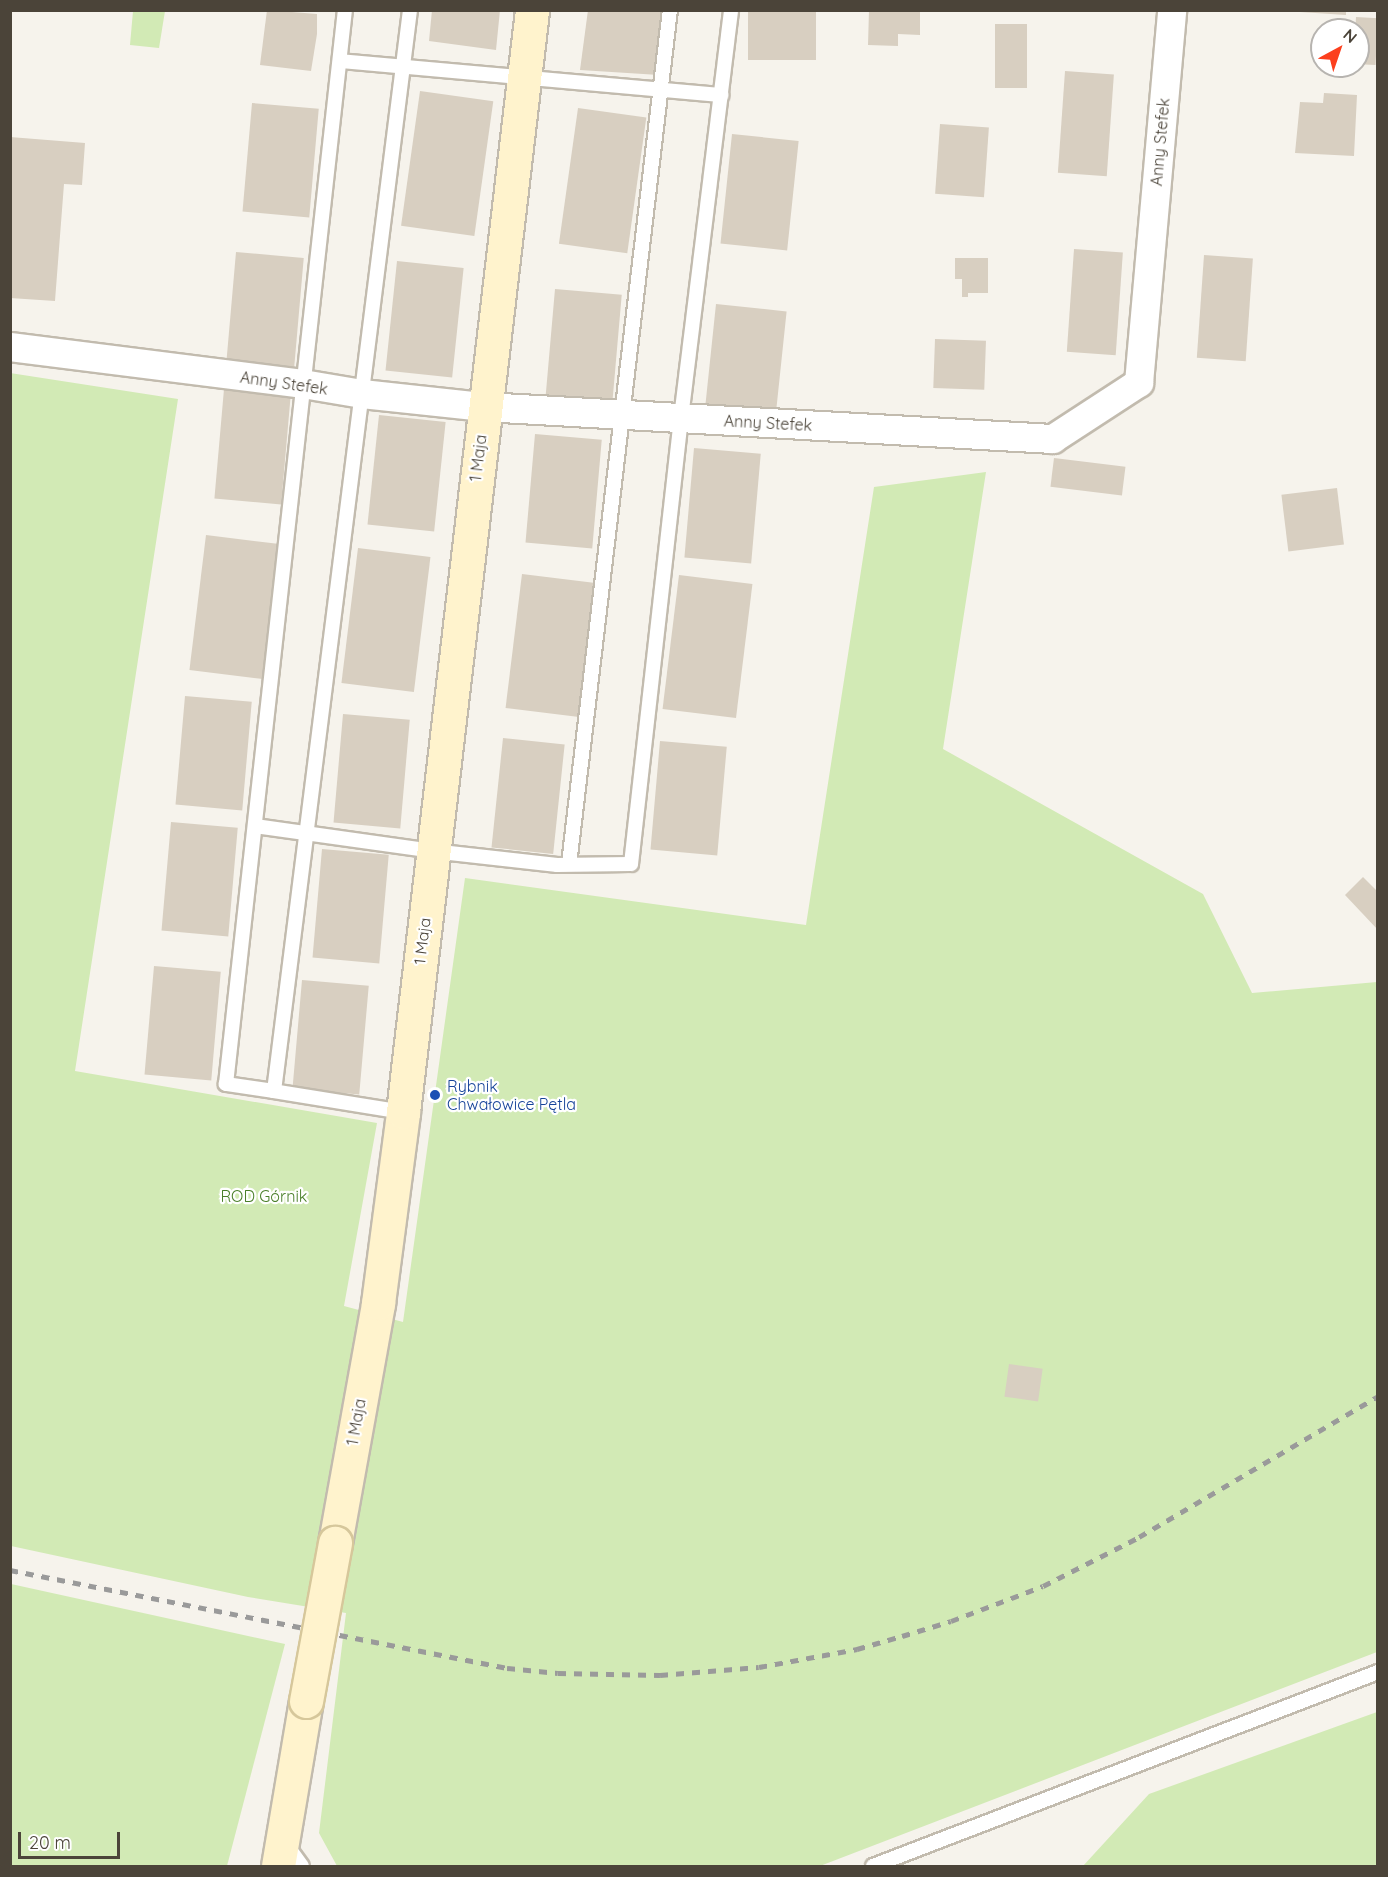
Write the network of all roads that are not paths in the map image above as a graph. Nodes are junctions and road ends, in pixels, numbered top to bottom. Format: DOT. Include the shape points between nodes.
graph roads {
  1 [pos="345,10"];
  2 [pos="410,10"];
  3 [pos="532,10"];
  4 [pos="670,10"];
  5 [pos="731,10"];
  6 [pos="1172,10"];
  7 [pos="340,61"];
  8 [pos="403,67"];
  9 [pos="524,78"];
  10 [pos="660,90"];
  11 [pos="721,95"];
  12 [pos="10,347"];
  13 [pos="303,384"];
  14 [pos="362,394"];
  15 [pos="484,407"];
  16 [pos="620,415"];
  17 [pos="681,418"];
  18 [pos="255,826"];
  19 [pos="306,833"];
  20 [pos="432,851"];
  21 [pos="569,864"];
  22 [pos="274,1091"];
  23 [pos="404,1112"];
  24 [pos="1377,1672"];
  25 [pos="280,1853"];
  26 [pos="302,1866"];
  27 [pos="873,1866"];
  1 -- 7 [label="lane"];
  2 -- 8 [label="lane"];
  3 -- 9 [label="main road, 1 Maja"];
  4 -- 10 [label="lane"];
  5 -- 11 [label="lane"];
  6 -- 17 [label="street, Anny Stefek" via="1139,383 1053,439"];
  7 -- 8 [label="lane"];
  7 -- 13 [label="lane"];
  8 -- 9 [label="lane"];
  8 -- 14 [label="lane"];
  9 -- 10 [label="lane"];
  9 -- 15 [label="main road, 1 Maja"];
  10 -- 11 [label="lane"];
  10 -- 16 [label="lane"];
  11 -- 17 [label="lane"];
  12 -- 13 [label="street, Anny Stefek"];
  13 -- 14 [label="street, Anny Stefek"];
  13 -- 18 [label="lane"];
  14 -- 15 [label="street, Anny Stefek"];
  14 -- 19 [label="lane"];
  15 -- 16 [label="street, Anny Stefek"];
  15 -- 20 [label="main road, 1 Maja"];
  16 -- 17 [label="street, Anny Stefek"];
  16 -- 21 [label="lane"];
  17 -- 21 [label="lane" via="631,864"];
  18 -- 19 [label="lane"];
  18 -- 22 [label="lane" via="226,1084"];
  19 -- 20 [label="lane"];
  19 -- 22 [label="lane"];
  20 -- 21 [label="lane"];
  20 -- 23 [label="main road, 1 Maja"];
  22 -- 23 [label="lane"];
  23 -- 25 [label="main road, 1 Maja, bridge" via="378,1303"];
  24 -- 27 [label="lane"];
  25 -- 26 [label="lane"];
}
